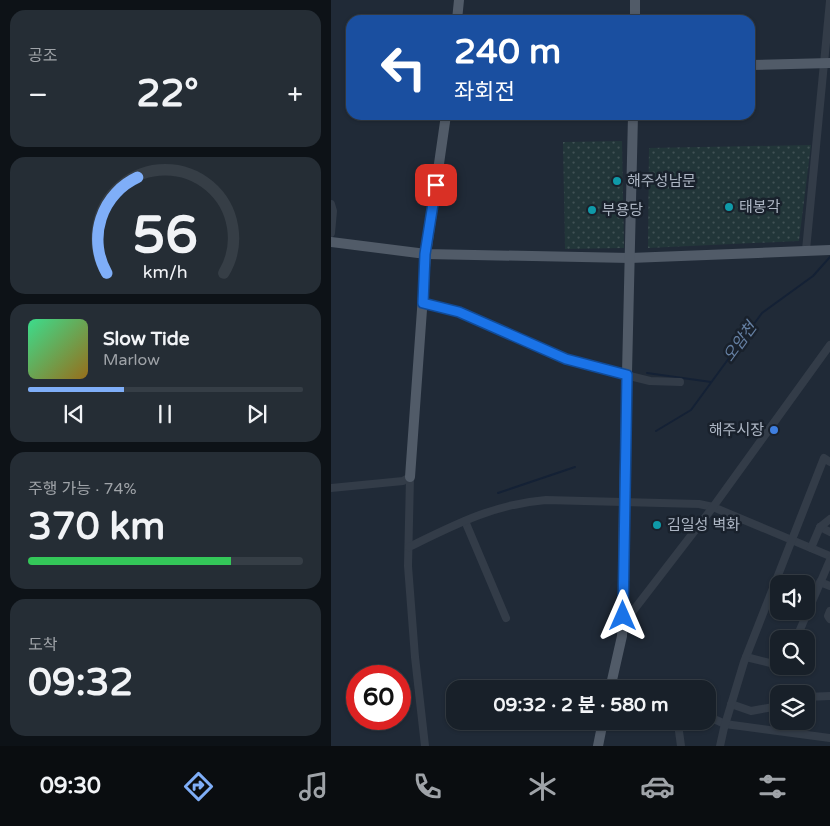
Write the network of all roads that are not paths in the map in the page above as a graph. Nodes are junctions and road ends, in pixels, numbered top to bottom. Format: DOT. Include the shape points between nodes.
graph roads {
  1 [pos="459,0"];
  2 [pos="635,0"];
  3 [pos="830,1"];
  4 [pos="458,15"];
  5 [pos="635,15"];
  6 [pos="826,63"];
  7 [pos="755,65"];
  8 [pos="445,120"];
  9 [pos="633,120"];
  10 [pos="331,204"];
  11 [pos="331,233"];
  12 [pos="331,242"];
  13 [pos="806,250"];
  14 [pos="828,250"];
  15 [pos="425,254"];
  16 [pos="630,258"];
  17 [pos="423,303"];
  18 [pos="830,345"];
  19 [pos="627,375"];
  20 [pos="680,382"];
  21 [pos="830,462"];
  22 [pos="410,477"];
  23 [pos="331,488"];
  24 [pos="624,502"];
  25 [pos="713,507"];
  26 [pos="830,518"];
  27 [pos="465,521"];
  28 [pos="820,527"];
  29 [pos="830,532"];
  30 [pos="792,539"];
  31 [pos="409,547"];
  32 [pos="811,548"];
  33 [pos="830,556"];
  34 [pos="830,560"];
  35 [pos="820,582"];
  36 [pos="830,586"];
  37 [pos="830,610"];
  38 [pos="506,618"];
  39 [pos="830,619"];
  40 [pos="623,624"];
  41 [pos="800,630"];
  42 [pos="746,657"];
  43 [pos="770,663"];
  44 [pos="612,680"];
  45 [pos="830,696"];
  46 [pos="815,697"];
  47 [pos="731,704"];
  48 [pos="770,708"];
  49 [pos="716,720"];
  50 [pos="725,724"];
  51 [pos="601,730"];
  52 [pos="679,730"];
  53 [pos="830,738"];
  54 [pos="425,746"];
  55 [pos="598,746"];
  56 [pos="681,746"];
  57 [pos="720,746"];
  1 -- 4 [label="main road"];
  2 -- 5 [label="main road"];
  3 -- 6 [label="street"];
  6 -- 7 [label="main road"];
  6 -- 13 [label="street"];
  8 -- 15 [label="main road"];
  9 -- 16 [label="main road"];
  10 -- 11 [label="street"];
  12 -- 15 [label="main road"];
  13 -- 14 [label="main road"];
  13 -- 16 [label="main road"];
  15 -- 16 [label="main road"];
  15 -- 17 [label="main road"];
  16 -- 19 [label="main road"];
  17 -- 19 [label="street" via="459,312 562,358"];
  17 -- 22 [label="main road"];
  18 -- 25 [label="street"];
  19 -- 20 [label="street" via="650,381"];
  19 -- 24 [label="main road"];
  21 -- 30 [label="street" via="824,458"];
  22 -- 23 [label="street" via="403,482"];
  22 -- 31 [label="street"];
  24 -- 25 [label="street"];
  24 -- 27 [label="street" via="527,501 495,508"];
  24 -- 40 [label="main road"];
  25 -- 30 [label="street"];
  25 -- 40 [label="street"];
  26 -- 28 [label="street"];
  27 -- 31 [label="street"];
  27 -- 38 [label="street"];
  28 -- 29 [label="street"];
  28 -- 32 [label="street"];
  30 -- 32 [label="street"];
  30 -- 42 [label="street"];
  31 -- 54 [label="street" via="412,618"];
  32 -- 33 [label="street"];
  34 -- 35 [label="street"];
  35 -- 36 [label="street"];
  35 -- 41 [label="street"];
  37 -- 39 [label="street"];
  40 -- 44 [label="main road"];
  42 -- 43 [label="street"];
  42 -- 47 [label="street"];
  45 -- 46 [label="street"];
  47 -- 48 [label="street" via="751,711"];
  47 -- 50 [label="street"];
  49 -- 50 [label="street"];
  50 -- 53 [label="street"];
  50 -- 57 [label="street"];
  51 -- 55 [label="main road"];
  52 -- 56 [label="street"];
}
